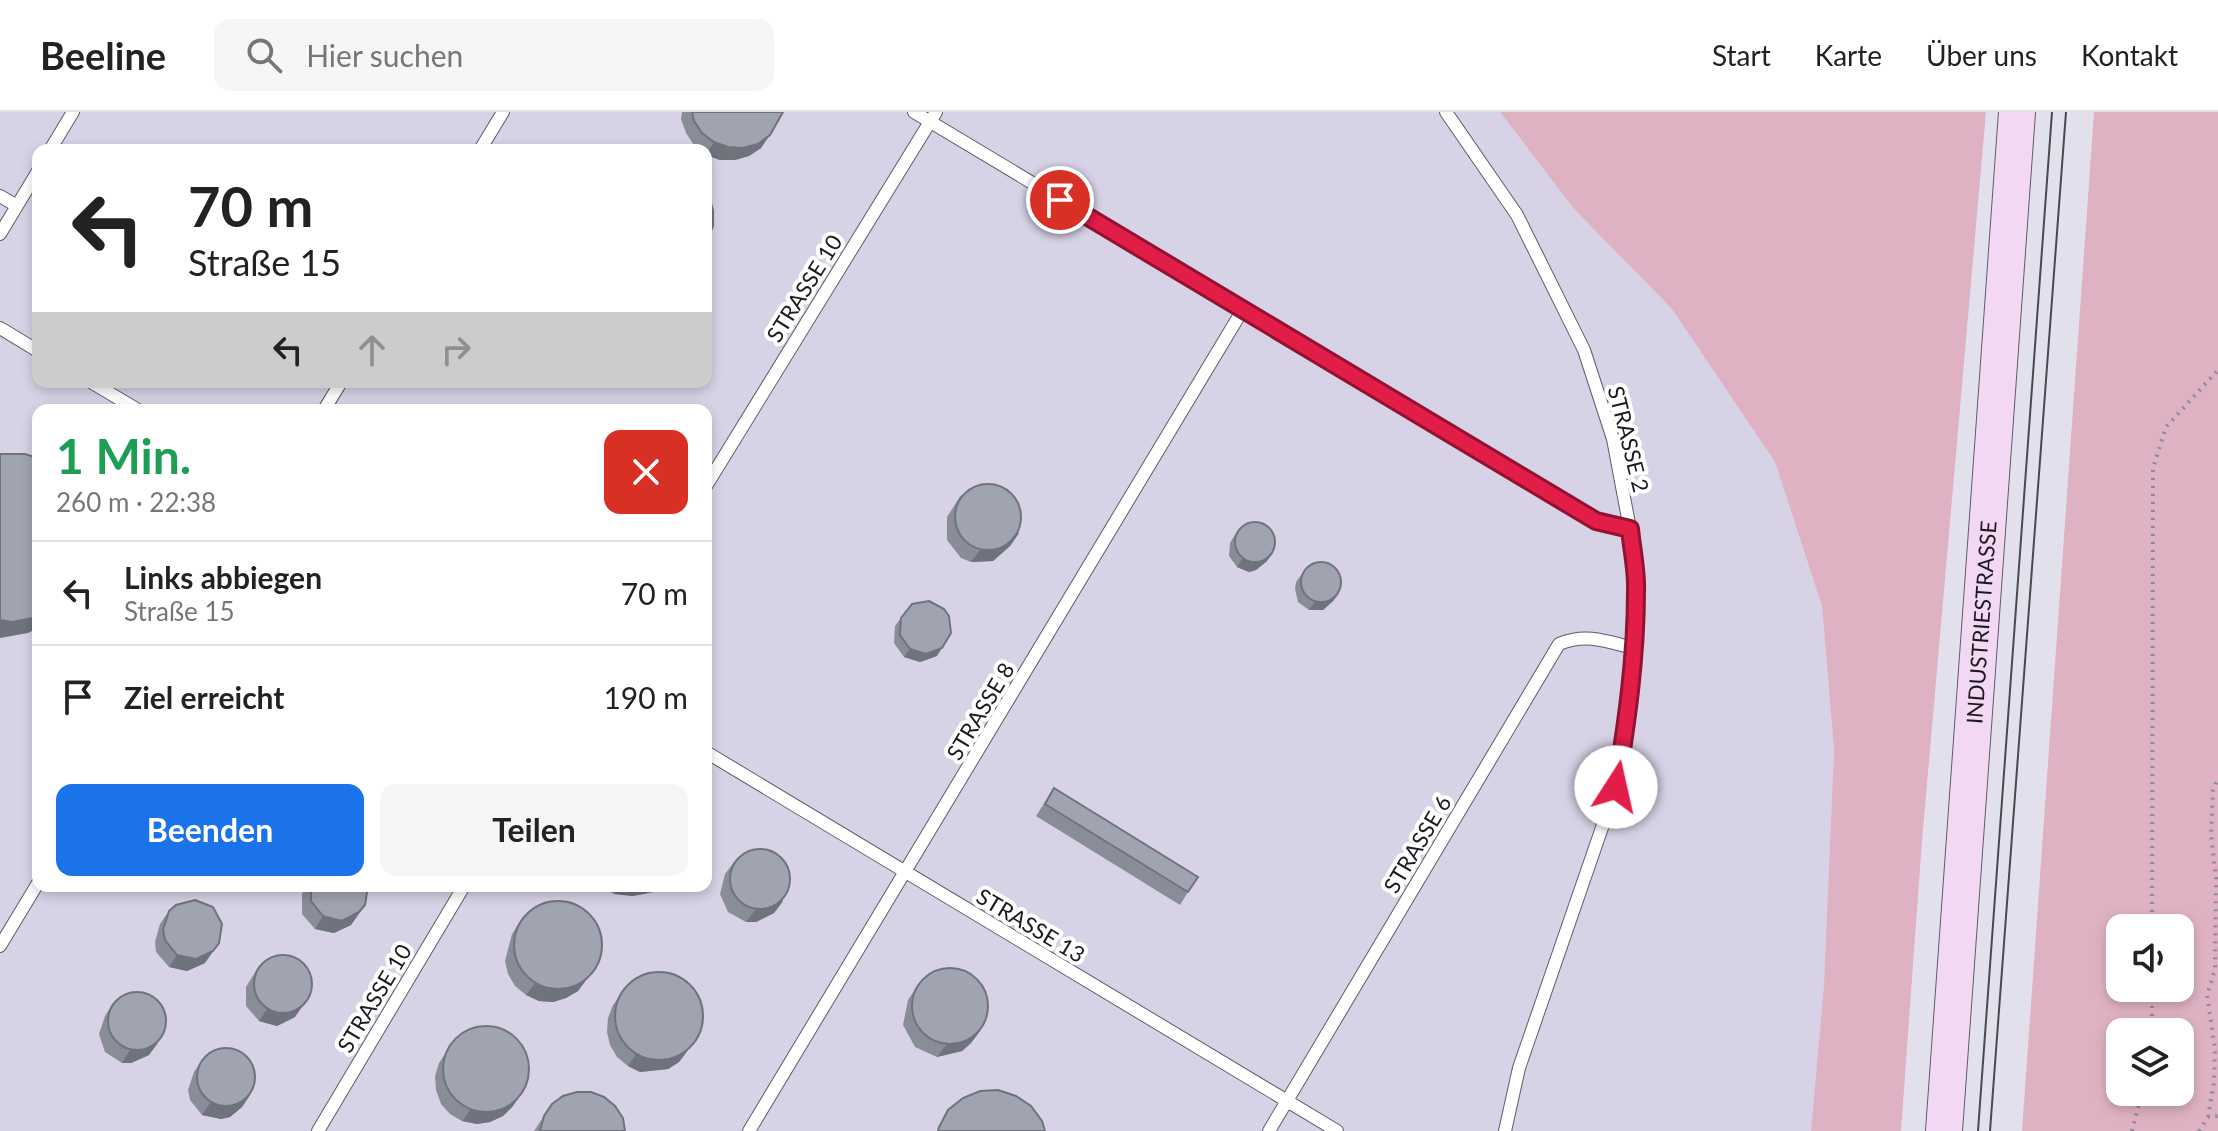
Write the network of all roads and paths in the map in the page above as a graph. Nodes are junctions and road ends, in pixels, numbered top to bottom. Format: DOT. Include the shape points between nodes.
graph roads {
  1 [pos="73,112"];
  2 [pos="503,112"];
  3 [pos="914,112"];
  4 [pos="1446,112"];
  5 [pos="2017,112"];
  6 [pos="933,117"];
  7 [pos="54,144"];
  8 [pos="484,144"];
  9 [pos="32,181"];
  10 [pos="0,196"];
  11 [pos="17,206"];
  12 [pos="0,234"];
  13 [pos="1242,311"];
  14 [pos="0,328"];
  15 [pos="32,347"];
  16 [pos="2218,370"];
  17 [pos="101,388"];
  18 [pos="128,404"];
  19 [pos="712,476"];
  20 [pos="1630,529"];
  21 [pos="1633,648"];
  22 [pos="712,756"];
  23 [pos="2218,778"];
  24 [pos="906,874"];
  25 [pos="33,892"];
  26 [pos="460,892"];
  27 [pos="2152,914"];
  28 [pos="0,946"];
  29 [pos="1287,1102"];
  30 [pos="2138,1106"];
  31 [pos="2218,1116"];
  32 [pos="2208,1117"];
  33 [pos="318,1131"];
  34 [pos="749,1131"];
  35 [pos="1269,1131"];
  36 [pos="1337,1131"];
  37 [pos="1505,1131"];
  38 [pos="1944,1131"];
  39 [pos="2132,1131"];
  40 [pos="2199,1131"];
  1 -- 7 [label="lane"];
  2 -- 8 [label="lane"];
  3 -- 6 [label="lane"];
  4 -- 20 [label="lane, STRASSE 2" via="1517,215 1584,350 1613,439"];
  5 -- 38 [label="main road, INDUSTRIESTRASSE"];
  6 -- 13 [label="lane"];
  6 -- 19 [label="lane, STRASSE 10"];
  9 -- 11 [label="lane"];
  10 -- 11 [label="lane"];
  11 -- 12 [label="lane"];
  13 -- 20 [label="lane" via="1596,521"];
  13 -- 24 [label="lane, STRASSE 8"];
  14 -- 15 [label="lane"];
  16 -- 27 [label="path" via="2166,427 2153,468"];
  17 -- 18 [label="lane"];
  20 -- 21 [label="lane, STRASSE 2" via="1637,589"];
  21 -- 29 [label="lane, STRASSE 6" via="1593,637 1559,644"];
  21 -- 37 [label="lane, STRASSE 2" via="1616,787 1519,1068"];
  22 -- 24 [label="lane, STRASSE 13"];
  23 -- 32 [label="path" via="2211,834 2215,969 2207,995 2215,1049"];
  24 -- 29 [label="lane, STRASSE 13"];
  24 -- 34 [label="lane, STRASSE 8"];
  25 -- 28 [label="lane"];
  26 -- 33 [label="lane, STRASSE 10"];
  29 -- 35 [label="lane, STRASSE 6"];
  29 -- 36 [label="lane, STRASSE 13"];
  30 -- 39 [label="path"];
  31 -- 32 [label="path"];
  32 -- 40 [label="path"];
}
